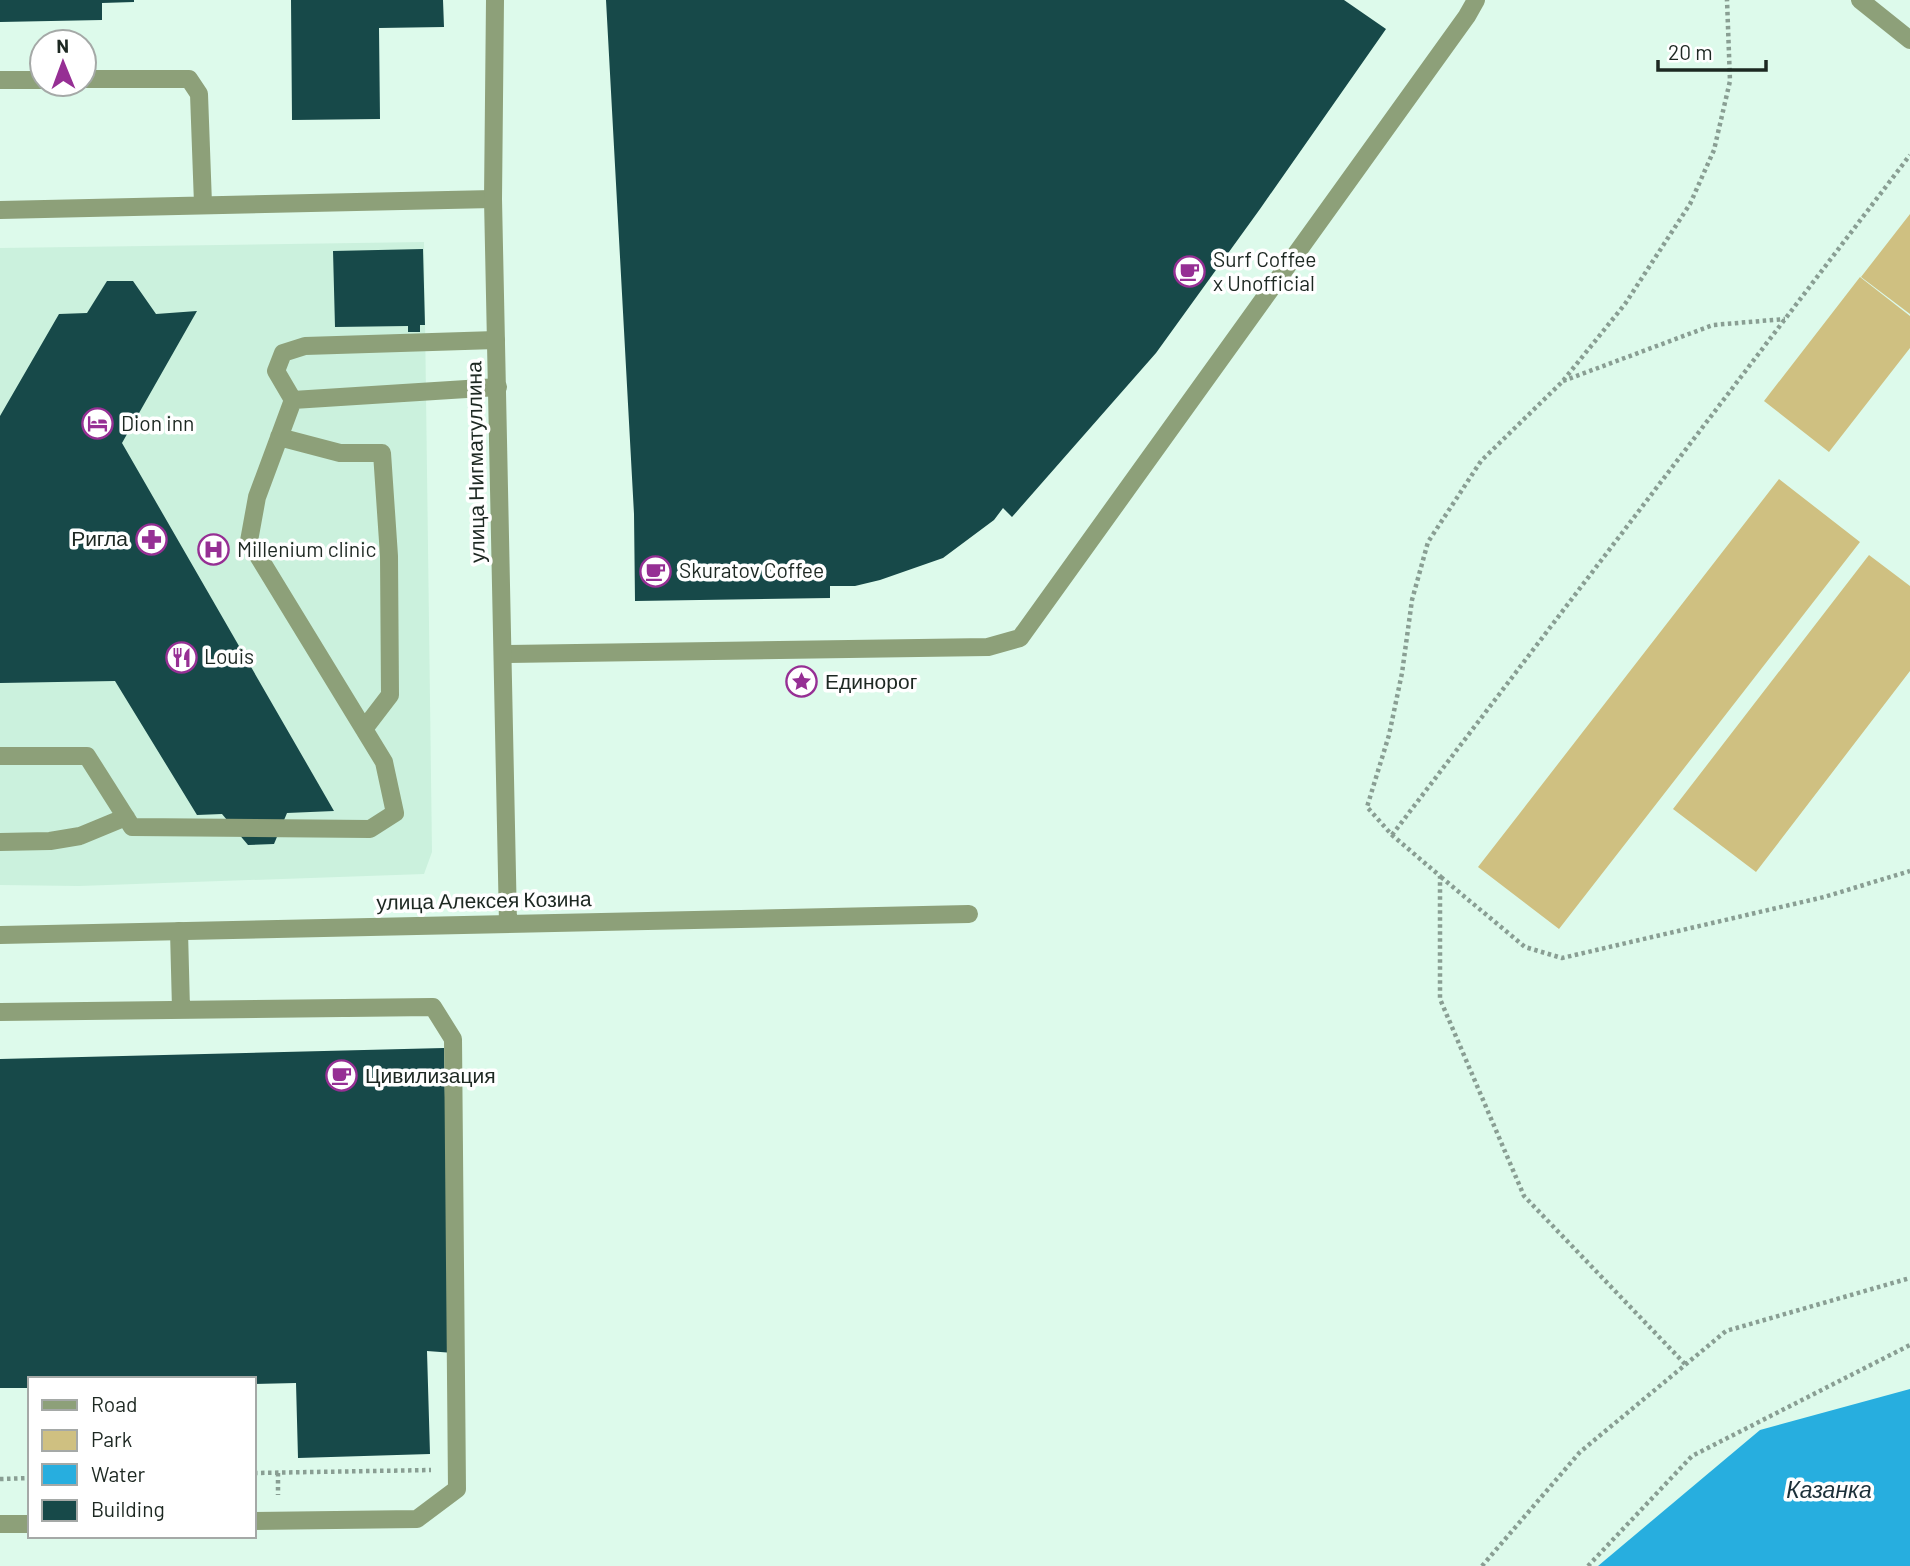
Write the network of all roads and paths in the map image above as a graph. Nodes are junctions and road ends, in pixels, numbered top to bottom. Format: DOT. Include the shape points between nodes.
graph roads {
  1 [pos="495,0"];
  2 [pos="1476,0"];
  3 [pos="1727,0"];
  4 [pos="1860,0"];
  5 [pos="1910,40"];
  6 [pos="98,79"];
  7 [pos="0,80"];
  8 [pos="28,80"];
  9 [pos="1910,155"];
  10 [pos="493,199"];
  11 [pos="204,204"];
  12 [pos="0,209"];
  13 [pos="1785,319"];
  14 [pos="496,340"];
  15 [pos="1562,382"];
  16 [pos="498,387"];
  17 [pos="293,400"];
  18 [pos="279,437"];
  19 [pos="503,654"];
  20 [pos="364,729"];
  21 [pos="0,756"];
  22 [pos="125,817"];
  23 [pos="1392,835"];
  24 [pos="0,842"];
  25 [pos="1910,871"];
  26 [pos="1440,876"];
  27 [pos="969,914"];
  28 [pos="508,923"];
  29 [pos="180,931"];
  30 [pos="0,935"];
  31 [pos="181,1009"];
  32 [pos="0,1012"];
  33 [pos="1910,1278"];
  34 [pos="1910,1345"];
  35 [pos="1685,1364"];
  36 [pos="457,1469"];
  37 [pos="256,1473"];
  38 [pos="0,1479"];
  39 [pos="28,1479"];
  40 [pos="256,1521"];
  41 [pos="0,1524"];
  42 [pos="28,1524"];
  43 [pos="1482,1566"];
  44 [pos="1588,1566"];
  1 -- 10 [label="street, улица Нигматуллина"];
  2 -- 19 [label="street" via="1020,638 988,647"];
  3 -- 15 [label="path" via="1730,81 1714,150 1690,204 1626,304"];
  4 -- 5 [label="street"];
  6 -- 11 [label="street" via="189,79 199,94"];
  7 -- 8 [label="street"];
  9 -- 13 [label="path"];
  10 -- 11 [label="street"];
  10 -- 14 [label="street, улица Нигматуллина"];
  11 -- 12 [label="street"];
  13 -- 15 [label="path" via="1713,325"];
  13 -- 23 [label="path"];
  14 -- 16 [label="street, улица Нигматуллина"];
  14 -- 17 [label="street" via="306,346 282,353 276,371"];
  15 -- 23 [label="path" via="1480,461 1428,542 1412,600 1389,735 1367,807"];
  16 -- 17 [label="street"];
  16 -- 19 [label="street, улица Нигматуллина"];
  17 -- 18 [label="street"];
  18 -- 20 [label="street" via="257,497 249,541"];
  18 -- 20 [label="street" via="340,453 382,453 389,556 390,695"];
  19 -- 28 [label="street, улица Нигматуллина"];
  20 -- 22 [label="street" via="384,762 395,813 370,829 132,827"];
  21 -- 22 [label="street" via="87,757"];
  22 -- 24 [label="street" via="80,836"];
  23 -- 26 [label="path"];
  25 -- 26 [label="path" via="1824,897 1562,958 1525,947"];
  26 -- 35 [label="path" via="1440,999 1524,1196"];
  27 -- 28 [label="street, улица Алексея Козина"];
  28 -- 29 [label="street, улица Алексея Козина"];
  29 -- 30 [label="street, улица Алексея Козина"];
  29 -- 31 [label="street"];
  31 -- 32 [label="street"];
  31 -- 36 [label="street" via="433,1007 453,1039"];
  33 -- 35 [label="path" via="1726,1331"];
  34 -- 44 [label="path" via="1692,1456"];
  35 -- 43 [label="path" via="1580,1452"];
  36 -- 37 [label="path"];
  36 -- 40 [label="street" via="457,1489 417,1518"];
  38 -- 39 [label="path"];
  41 -- 42 [label="street"];
}
